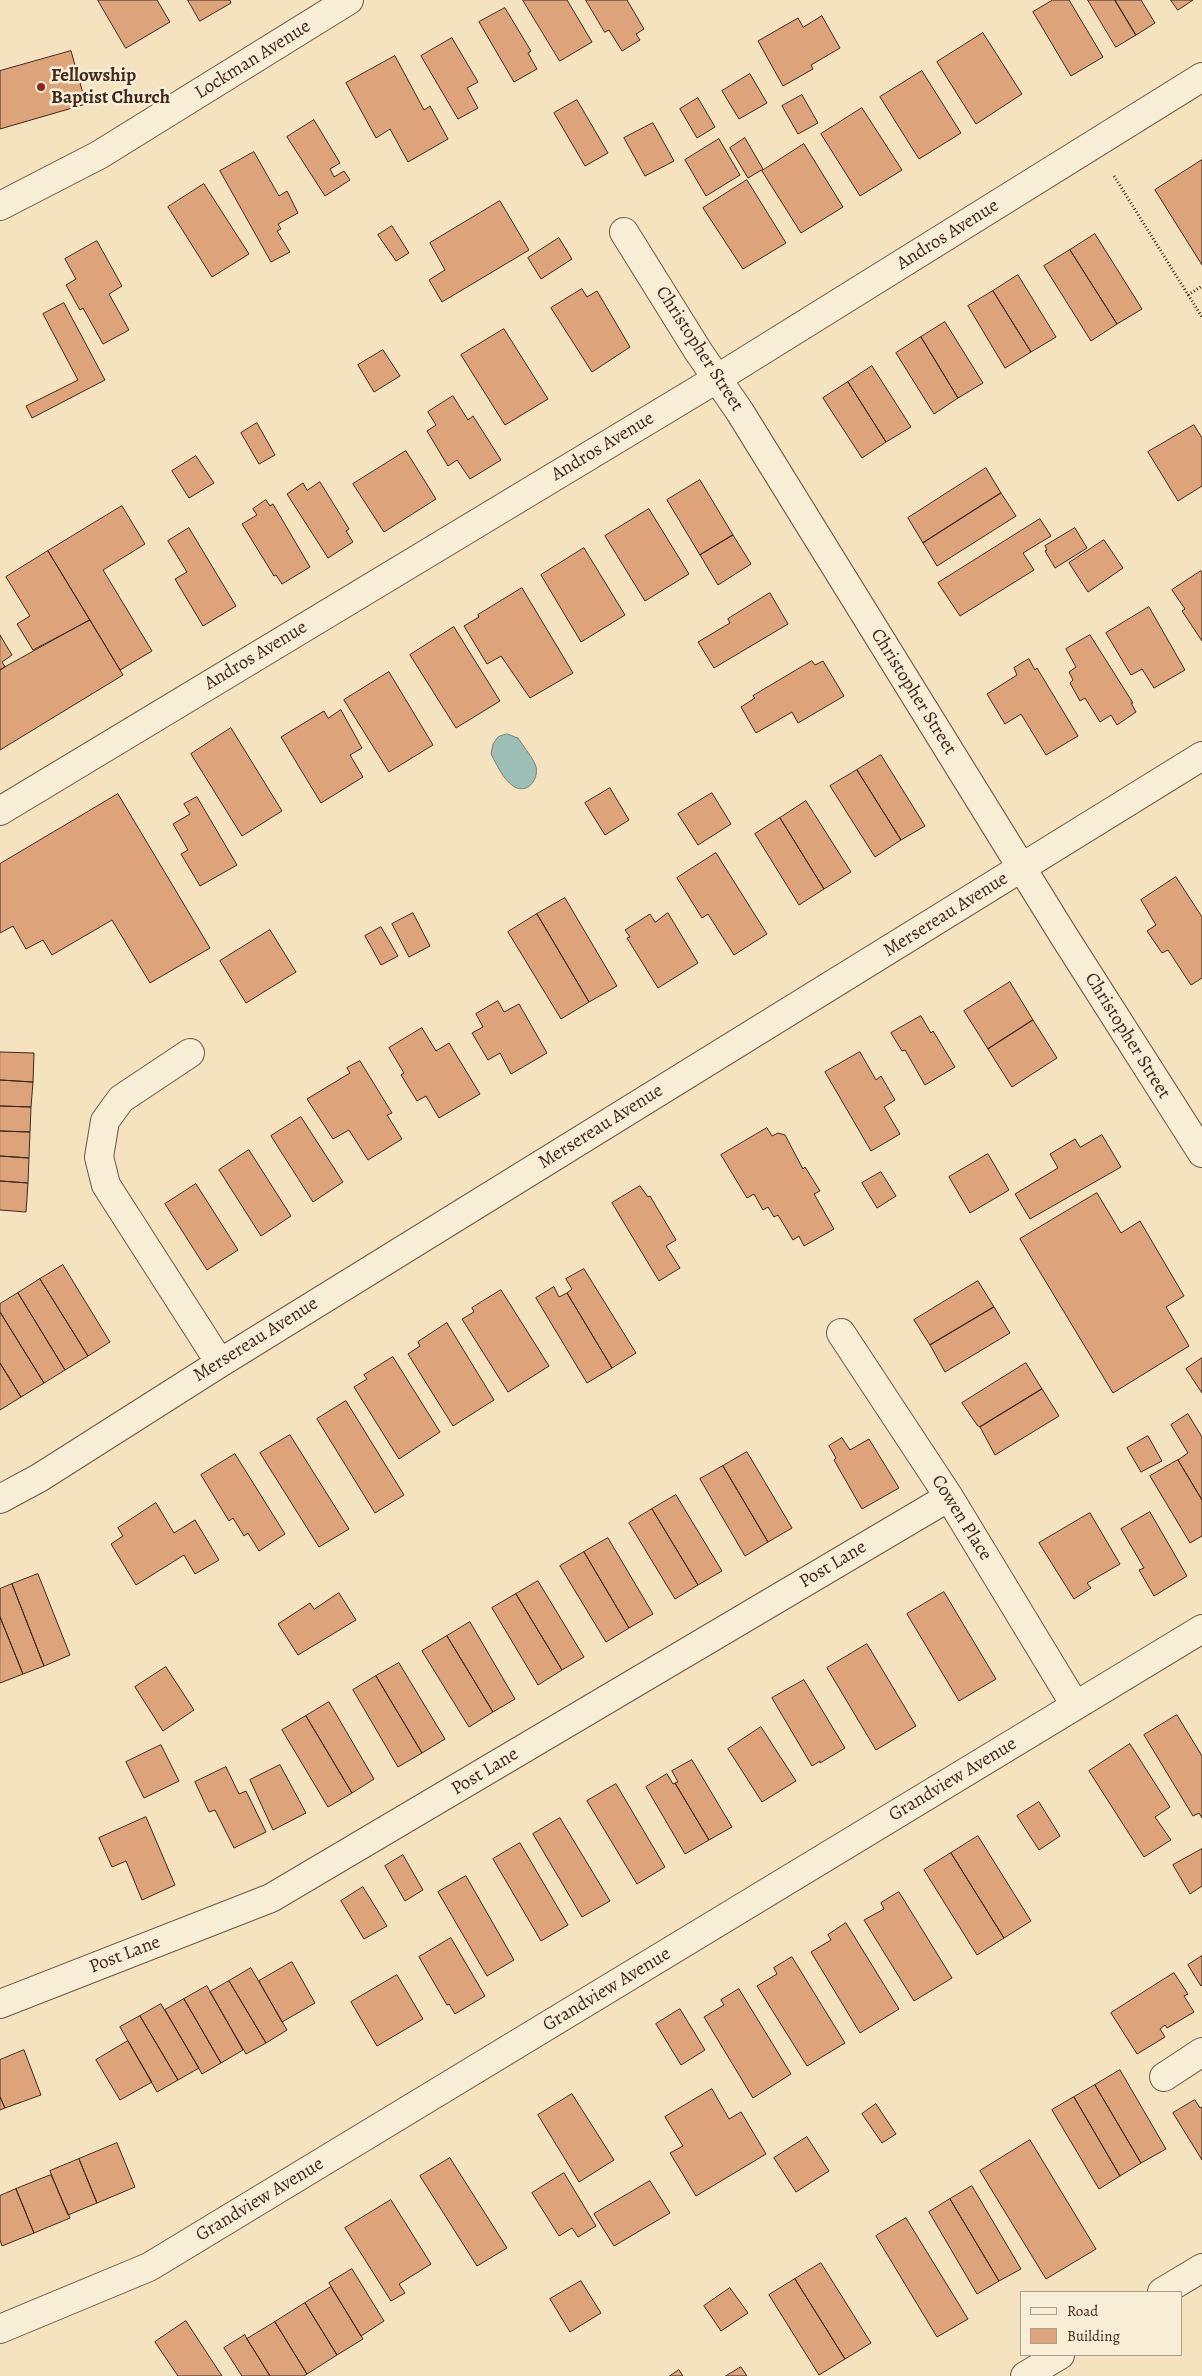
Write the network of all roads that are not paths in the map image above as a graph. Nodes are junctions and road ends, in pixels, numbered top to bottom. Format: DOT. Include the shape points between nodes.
graph roads {
  1 [pos="349,0"];
  2 [pos="1202,77"];
  3 [pos="0,206"];
  4 [pos="624,232"];
  5 [pos="718,378"];
  6 [pos="1202,756"];
  7 [pos="0,811"];
  8 [pos="1022,868"];
  9 [pos="190,1053"];
  10 [pos="1202,1153"];
  11 [pos="841,1333"];
  12 [pos="220,1362"];
  13 [pos="949,1497"];
  14 [pos="0,1499"];
  15 [pos="1202,1629"];
  16 [pos="1075,1706"];
  17 [pos="0,2004"];
  18 [pos="1202,2052"];
  19 [pos="1164,2077"];
  20 [pos="1202,2268"];
  21 [pos="1164,2291"];
  22 [pos="0,2329"];
  23 [pos="1058,2356"];
  24 [pos="1025,2376"];
  1 -- 3 [label="street, Lockman Avenue" via="99,155"];
  2 -- 5 [label="street, Andros Avenue"];
  4 -- 5 [label="street, Christopher Street"];
  5 -- 7 [label="street, Andros Avenue"];
  5 -- 8 [label="street, Christopher Street"];
  6 -- 8 [label="street, Mersereau Avenue"];
  8 -- 10 [label="street, Christopher Street"];
  8 -- 12 [label="street, Mersereau Avenue"];
  9 -- 12 [label="street" via="121,1099 105,1121 99,1157 106,1185"];
  11 -- 13 [label="street, Cowen Place"];
  12 -- 14 [label="street, Mersereau Avenue" via="39,1478"];
  13 -- 16 [label="street, Cowen Place"];
  13 -- 17 [label="street, Post Lane" via="271,1898"];
  15 -- 16 [label="street, Grandview Avenue"];
  16 -- 22 [label="street, Grandview Avenue" via="150,2267"];
  18 -- 19 [label="street"];
  20 -- 21 [label="street"];
  23 -- 24 [label="street"];
}
